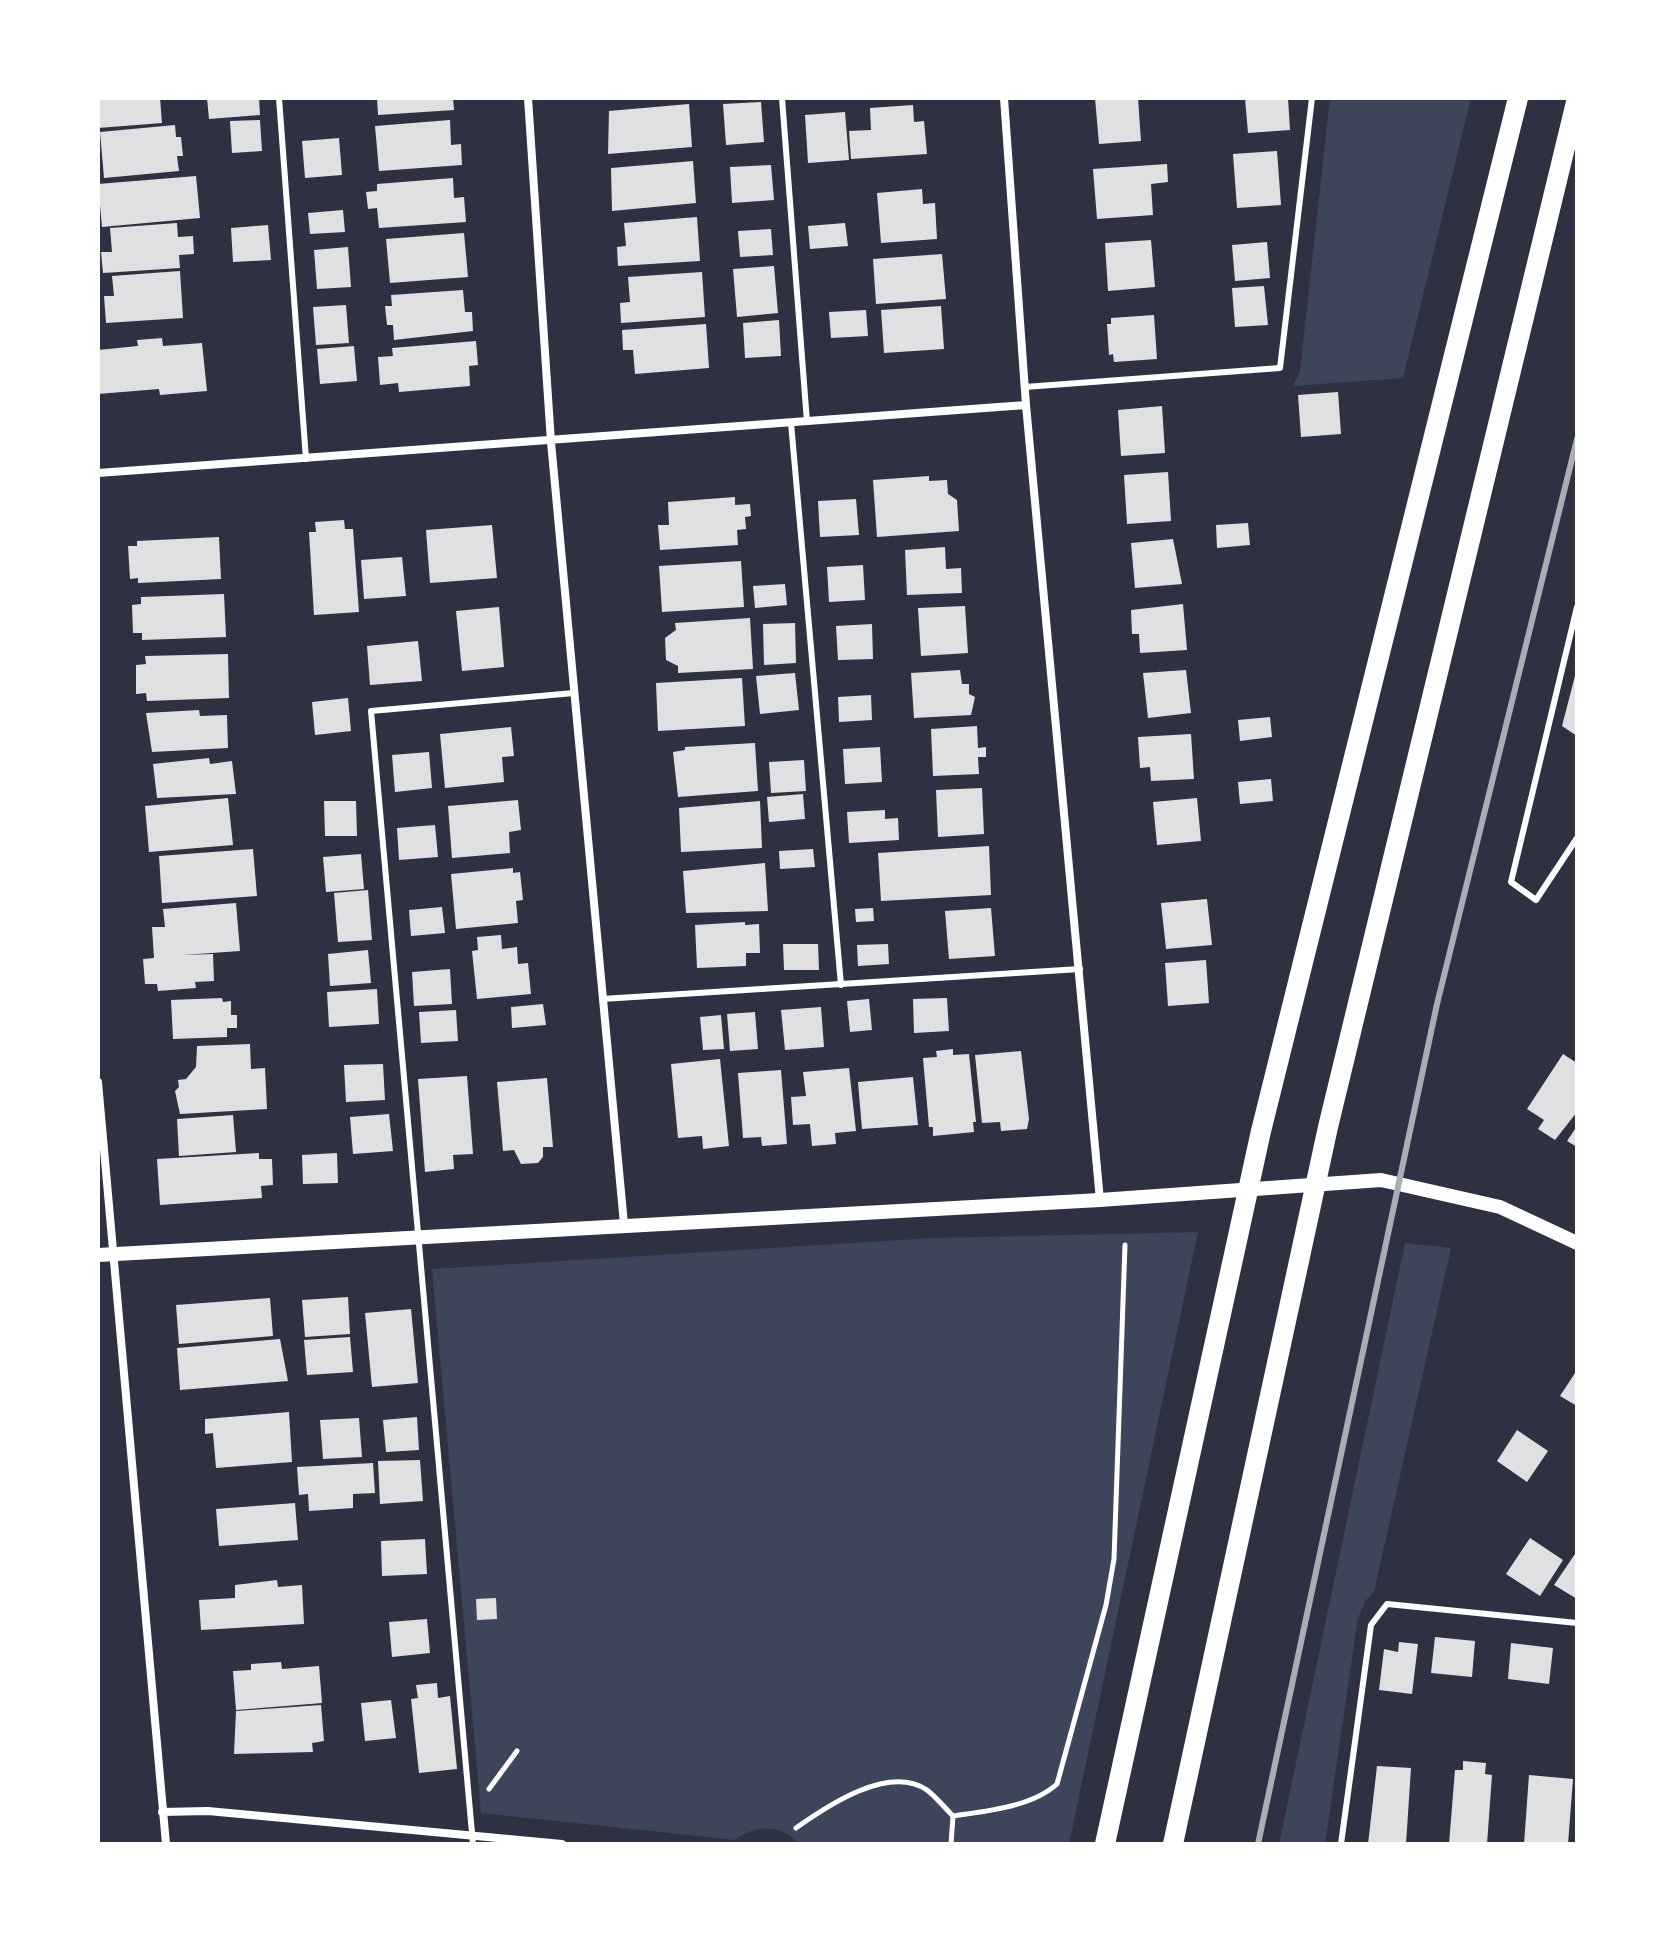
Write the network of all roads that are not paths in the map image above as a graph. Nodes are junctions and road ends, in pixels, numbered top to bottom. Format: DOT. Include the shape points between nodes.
graph roads {
  1 [pos="279,98"];
  2 [pos="528,98"];
  3 [pos="782,98"];
  4 [pos="1004,98"];
  5 [pos="1312,98"];
  6 [pos="1518,98"];
  7 [pos="1577,98"];
  8 [pos="1025,387"];
  9 [pos="1026,405"];
  10 [pos="807,422"];
  11 [pos="791,423"];
  12 [pos="551,442"];
  13 [pos="306,459"];
  14 [pos="98,473"];
  15 [pos="1577,607"];
  16 [pos="574,693"];
  17 [pos="1577,838"];
  18 [pos="1080,969"];
  19 [pos="841,985"];
  20 [pos="602,999"];
  21 [pos="98,1082"];
  22 [pos="1100,1200"];
  23 [pos="624,1224"];
  24 [pos="416,1238"];
  25 [pos="1577,1243"];
  26 [pos="114,1254"];
  27 [pos="98,1255"];
  28 [pos="1577,1623"];
  29 [pos="162,1812"];
  30 [pos="472,1833"];
  31 [pos="166,1844"];
  32 [pos="473,1844"];
  33 [pos="562,1844"];
  34 [pos="1105,1844"];
  35 [pos="1173,1844"];
  36 [pos="1341,1844"];
  1 -- 13 [label="lane"];
  2 -- 12 [label="street"];
  3 -- 10 [label="lane"];
  4 -- 8 [label="street"];
  5 -- 8 [label="lane" via="1280,368"];
  6 -- 34 [label="main road" via="1261,1131"];
  7 -- 35 [label="main road" via="1328,1127"];
  8 -- 9 [label="street"];
  9 -- 10 [label="street"];
  9 -- 18 [label="street"];
  10 -- 11 [label="street"];
  11 -- 12 [label="street"];
  11 -- 19 [label="lane"];
  12 -- 13 [label="street"];
  12 -- 16 [label="street"];
  13 -- 14 [label="street"];
  15 -- 17 [label="lane" via="1511,882 1536,900"];
  16 -- 20 [label="street"];
  16 -- 24 [label="lane" via="371,711"];
  18 -- 19 [label="lane"];
  18 -- 22 [label="street"];
  19 -- 20 [label="lane"];
  20 -- 23 [label="street"];
  21 -- 26 [label="street"];
  22 -- 23 [label="street"];
  22 -- 25 [label="street" via="1381,1180 1500,1207"];
  23 -- 24 [label="street"];
  24 -- 26 [label="street"];
  24 -- 30 [label="lane"];
  26 -- 27 [label="street"];
  26 -- 29 [label="street"];
  28 -- 36 [label="lane" via="1387,1604 1371,1625"];
  29 -- 30 [label="street" via="208,1811"];
  29 -- 31 [label="street"];
  30 -- 32 [label="lane"];
  30 -- 33 [label="street"];
}
